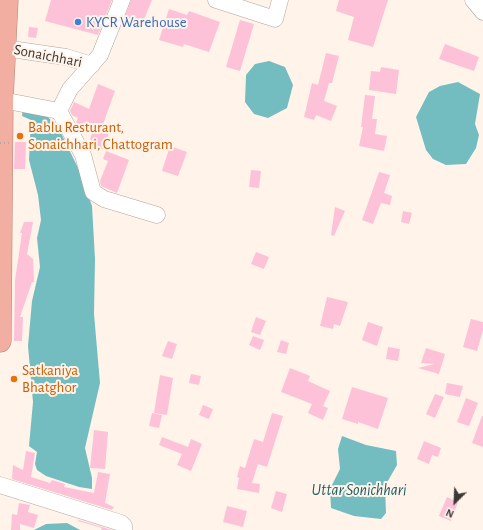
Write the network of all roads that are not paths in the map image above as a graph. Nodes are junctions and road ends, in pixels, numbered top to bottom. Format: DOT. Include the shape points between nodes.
graph roads {
  1 [pos="7,0"];
  2 [pos="122,0"];
  3 [pos="216,0"];
  4 [pos="280,0"];
  5 [pos="473,0"];
  6 [pos="483,12"];
  7 [pos="4,48"];
  8 [pos="92,66"];
  9 [pos="2,100"];
  10 [pos="59,111"];
  11 [pos="157,215"];
  12 [pos="0,341"];
  13 [pos="0,485"];
  14 [pos="124,530"];
  1 -- 7 [label="highway"];
  2 -- 8 [label="street" via="100,55"];
  3 -- 4 [label="street" via="275,20"];
  5 -- 6 [label="street"];
  7 -- 8 [label="street, Sonaichhari" via="66,57"];
  7 -- 9 [label="highway"];
  8 -- 10 [label="street" via="70,89"];
  9 -- 10 [label="street"];
  9 -- 12 [label="highway"];
  10 -- 11 [label="street" via="83,155 93,192 104,199"];
  13 -- 14 [label="street" via="121,523"];
}
